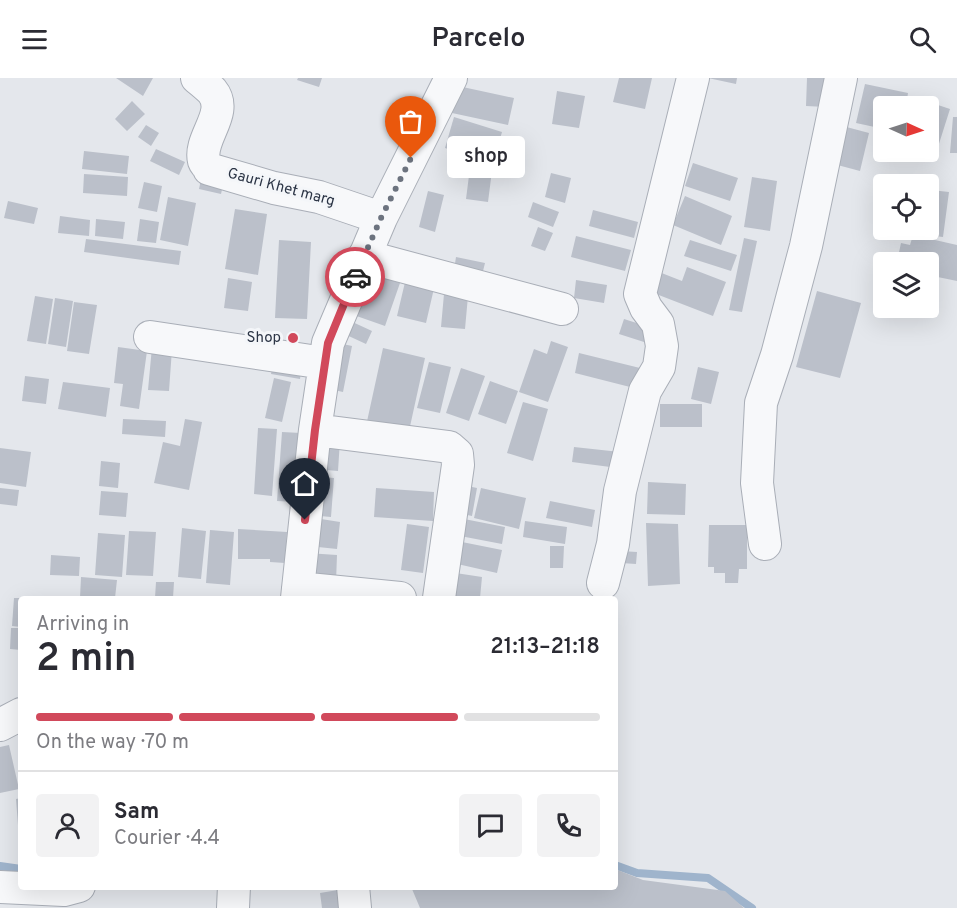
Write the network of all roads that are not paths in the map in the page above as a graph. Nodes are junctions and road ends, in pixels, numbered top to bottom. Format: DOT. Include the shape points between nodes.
graph roads {
  1 [pos="197,78"];
  2 [pos="451,78"];
  3 [pos="693,78"];
  4 [pos="841,78"];
  5 [pos="381,218"];
  6 [pos="364,256"];
  7 [pos="562,309"];
  8 [pos="150,337"];
  9 [pos="324,363"];
  10 [pos="315,430"];
  11 [pos="765,544"];
  12 [pos="603,583"];
  13 [pos="297,593"];
  14 [pos="359,596"];
  15 [pos="439,596"];
  16 [pos="18,716"];
  17 [pos="0,725"];
  18 [pos="0,887"];
  19 [pos="18,888"];
  20 [pos="234,890"];
  21 [pos="353,890"];
  22 [pos="233,908"];
  23 [pos="355,908"];
  1 -- 5 [label="street, Gauri Khet marg" via="212,91 218,109 205,150 204,160 209,169 320,197"];
  2 -- 5 [label="street"];
  3 -- 12 [label="street" via="640,294 658,324 662,346 659,367 645,391 620,491"];
  4 -- 11 [label="street" via="806,246 761,403 757,483"];
  5 -- 6 [label="street"];
  6 -- 7 [label="street"];
  6 -- 9 [label="street" via="328,343"];
  8 -- 9 [label="street"];
  9 -- 10 [label="street"];
  10 -- 13 [label="street"];
  10 -- 15 [label="street" via="449,447 457,454"];
  13 -- 14 [label="street"];
  16 -- 17 [label="street"];
  18 -- 19 [label="street"];
  20 -- 22 [label="street"];
  21 -- 23 [label="street"];
}
